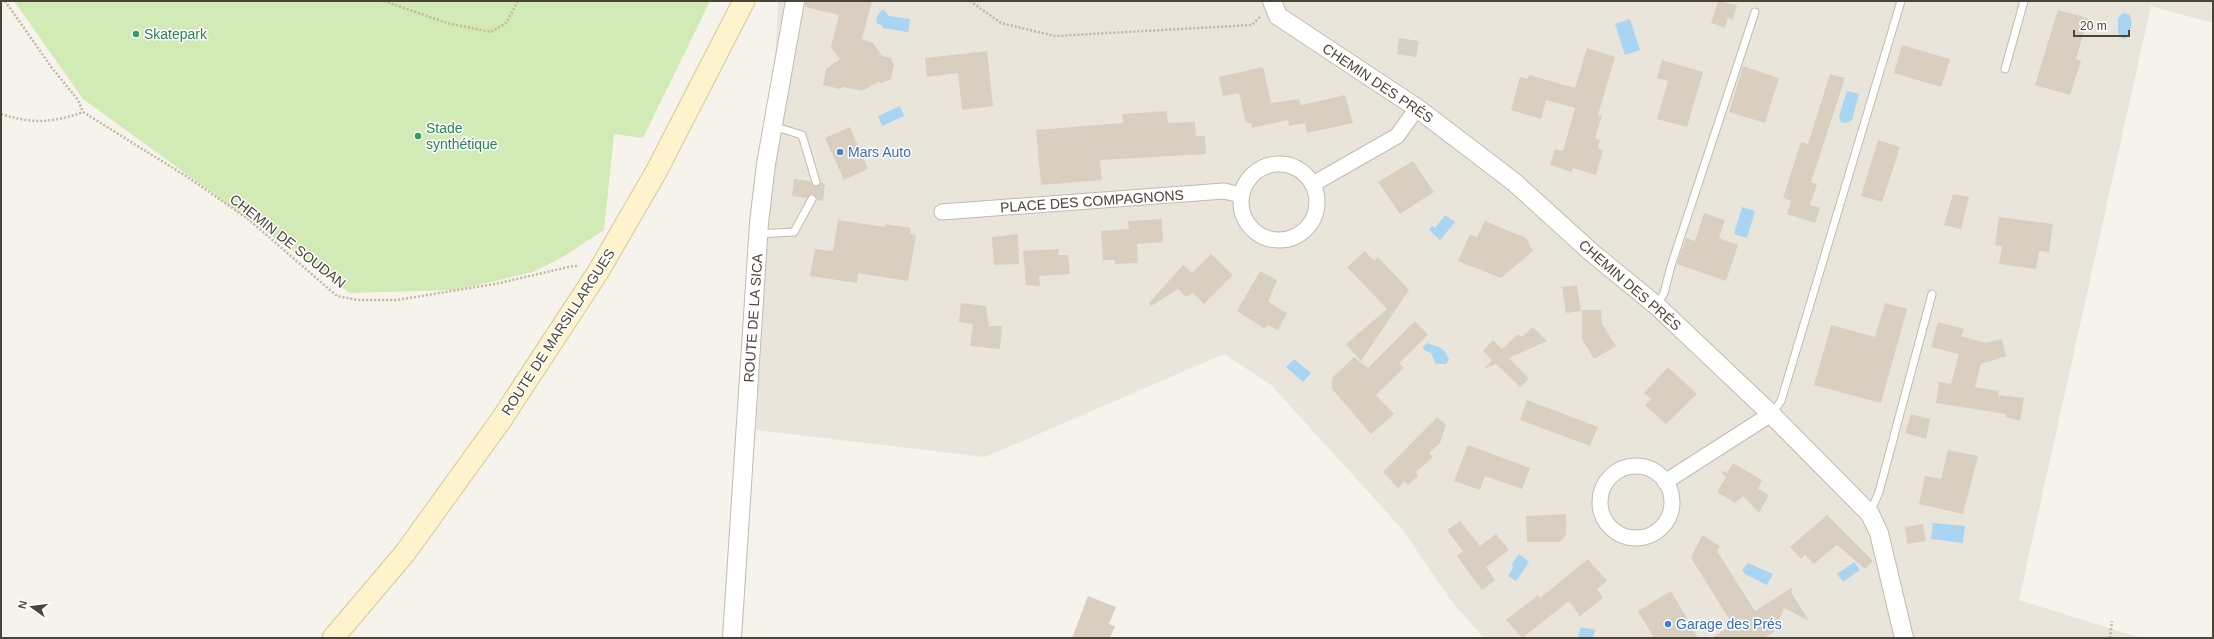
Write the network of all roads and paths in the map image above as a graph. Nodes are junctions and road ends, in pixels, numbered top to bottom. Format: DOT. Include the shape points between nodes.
graph roads {
  1 [pos="5,1"];
  2 [pos="384,1"];
  3 [pos="518,1"];
  4 [pos="744,1"];
  5 [pos="795,1"];
  6 [pos="970,1"];
  7 [pos="1902,1"];
  8 [pos="2024,1"];
  9 [pos="1272,2"];
  10 [pos="1755,12"];
  11 [pos="2005,69"];
  12 [pos="1418,108"];
  13 [pos="83,112"];
  14 [pos="1,114"];
  15 [pos="773,126"];
  16 [pos="816,182"];
  17 [pos="1313,184"];
  18 [pos="1241,195"];
  19 [pos="812,199"];
  20 [pos="942,212"];
  21 [pos="759,234"];
  22 [pos="598,272"];
  23 [pos="1932,294"];
  24 [pos="1656,306"];
  25 [pos="1771,414"];
  26 [pos="1665,482"];
  27 [pos="1870,514"];
  28 [pos="2112,621"];
  29 [pos="333,638"];
  30 [pos="732,638"];
  31 [pos="1904,638"];
  32 [pos="2110,638"];
  1 -- 13 [label="path" via="78,100"];
  2 -- 3 [label="path" via="447,23 491,32 506,24"];
  4 -- 22 [label="main road, ROUTE DE MARSILLARGUES" via="656,172"];
  5 -- 15 [label="street, ROUTE DE LA SICA"];
  6 -- 9 [label="path" via="1001,23 1055,36 1252,25"];
  7 -- 25 [label="lane" via="1781,401"];
  8 -- 11 [label="lane"];
  9 -- 12 [label="street, CHEMIN DES PRÉS" via="1278,16"];
  10 -- 24 [label="lane" via="1664,293"];
  12 -- 17 [label="street" via="1397,136"];
  12 -- 24 [label="street, CHEMIN DES PRÉS" via="1514,182 1591,252"];
  13 -- 14 [label="path" via="53,121 22,119"];
  13 -- 22 [label="path, CHEMIN DE SOUDAN" via="189,178 248,220 337,296 358,300 397,300 495,284 573,266"];
  15 -- 16 [label="lane" via="802,136"];
  15 -- 21 [label="street, ROUTE DE LA SICA" via="766,164"];
  17 -- 18 [label="street" via="1293,166 1273,165 1255,172 1246,182"];
  17 -- 18 [label="street" via="1317,206 1313,220 1305,231 1293,238 1280,241 1266,239 1254,232 1245,222"];
  18 -- 20 [label="street, PLACE DES COMPAGNONS" via="1224,191"];
  19 -- 21 [label="lane" via="794,232"];
  21 -- 30 [label="street, ROUTE DE LA SICA"];
  22 -- 29 [label="main road, ROUTE DE MARSILLARGUES" via="501,420 405,553"];
  23 -- 27 [label="lane" via="1879,492"];
  24 -- 25 [label="street, CHEMIN DES PRÉS"];
  25 -- 26 [label="street"];
  25 -- 27 [label="street, CHEMIN DES PRÉS"];
  26 -- 26 [label="street" via="1659,475 1643,467 1624,468 1616,473 1604,486 1601,494 1602,512 1606,522 1617,532 1631,538 1651,534 1660,529 1671,507"];
  27 -- 31 [label="street, CHEMIN DES PRÉS" via="1879,533"];
  28 -- 32 [label="path"];
}
